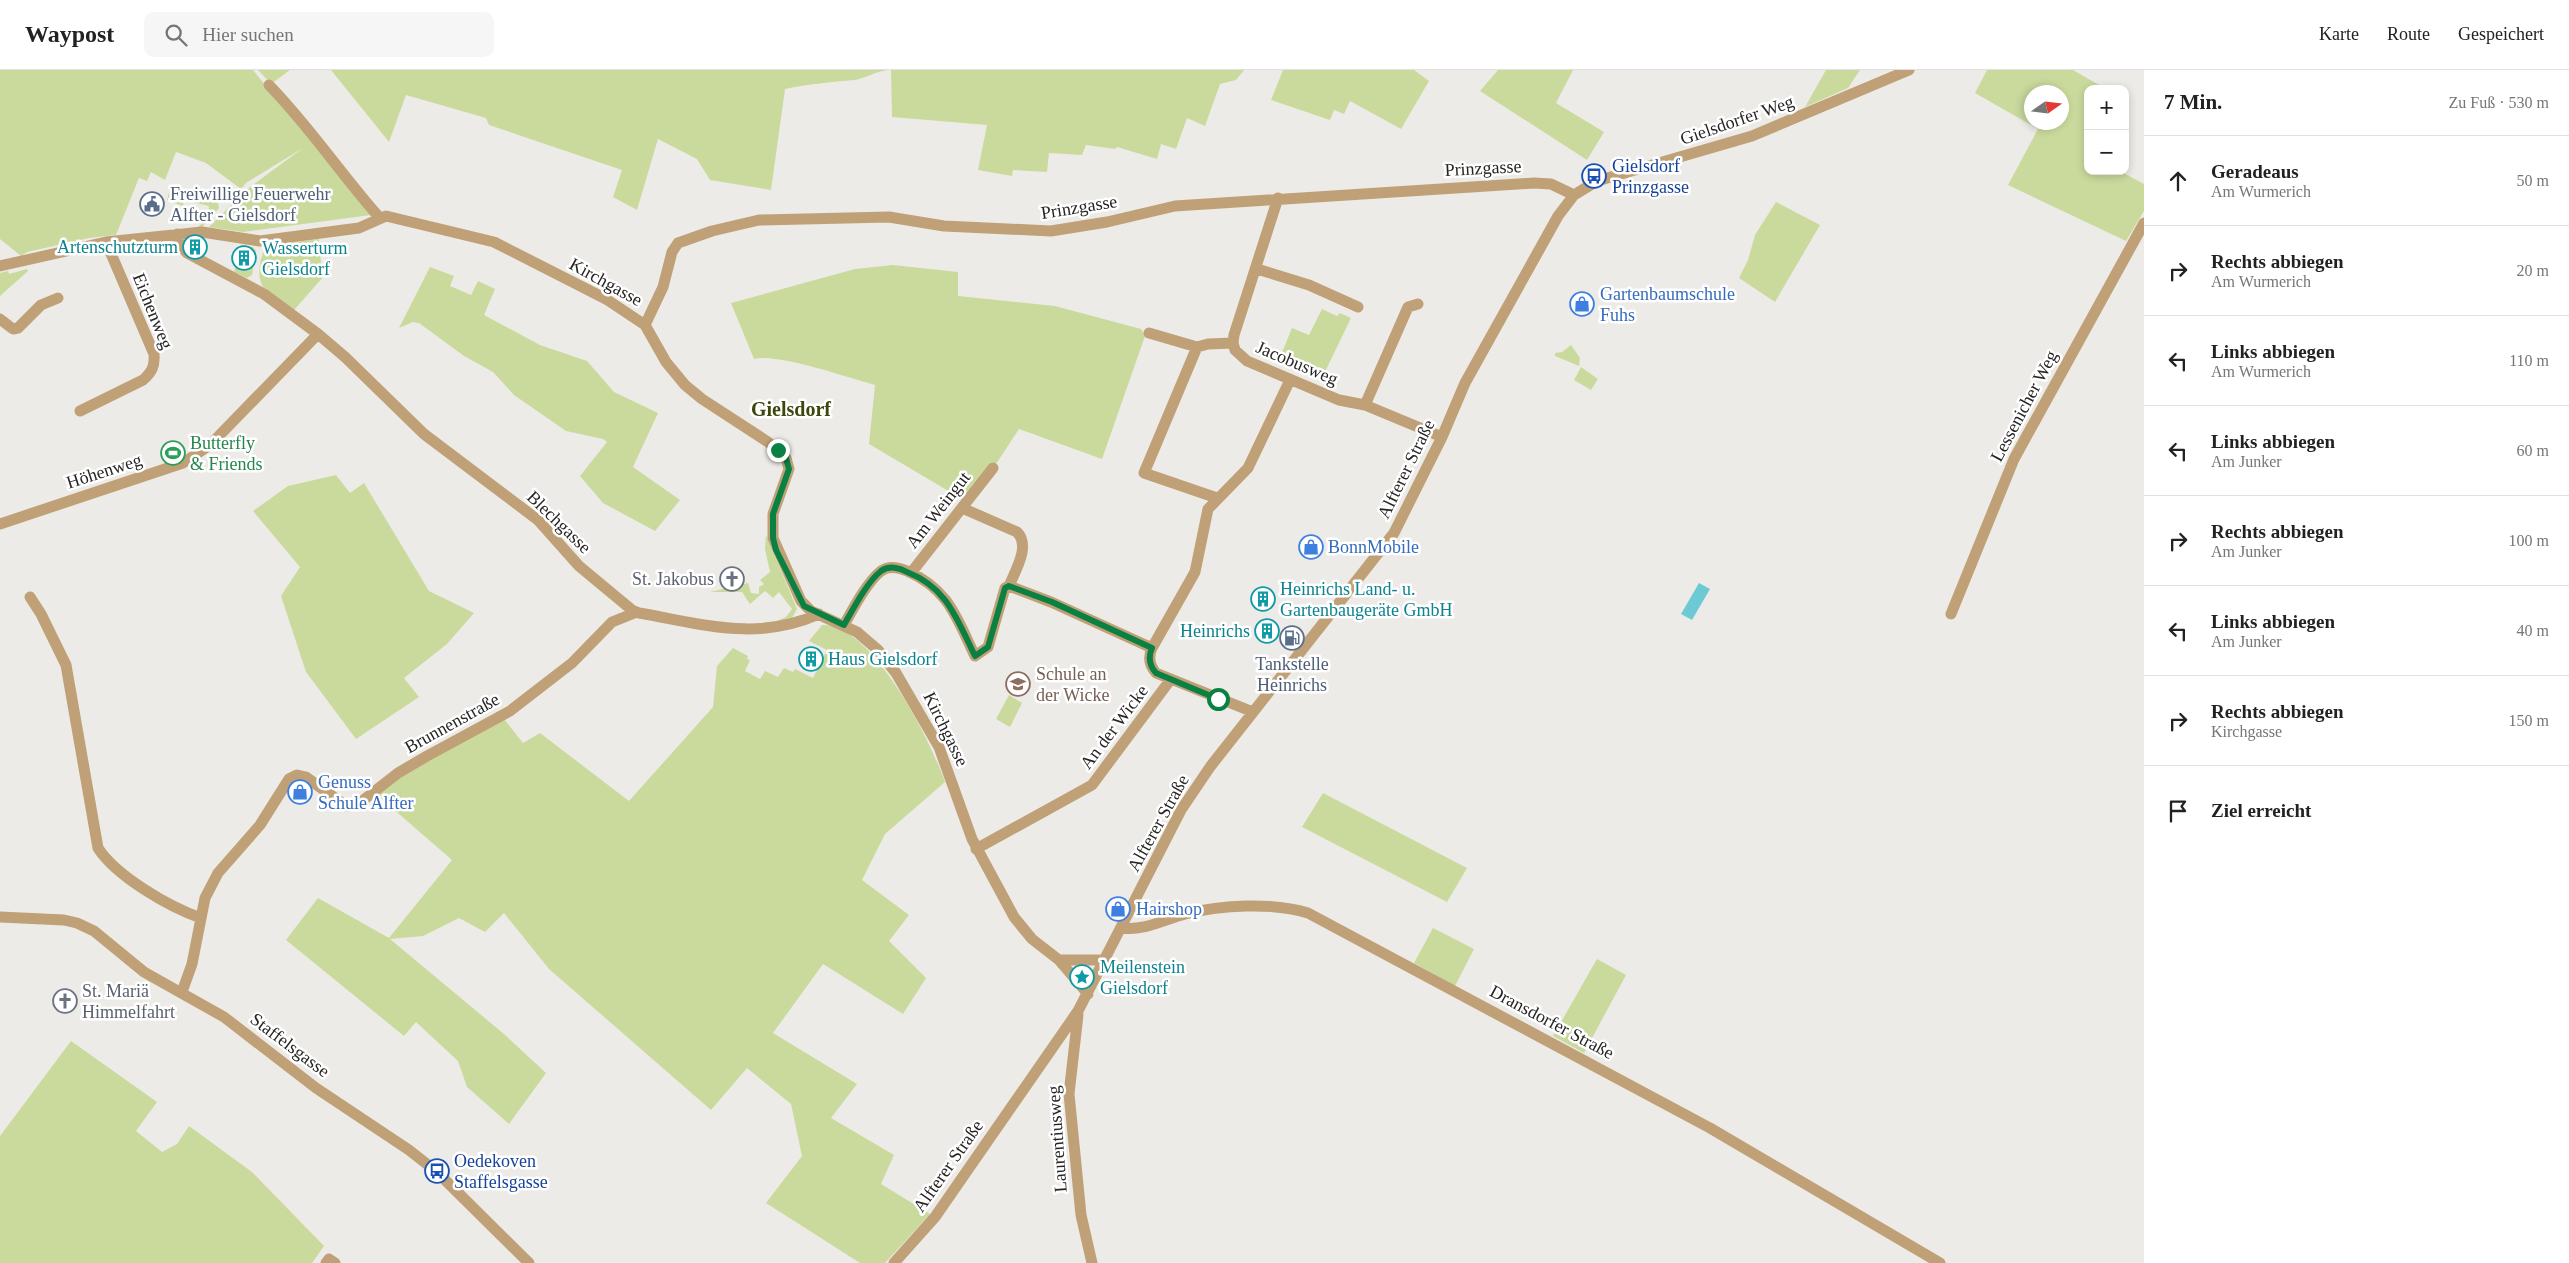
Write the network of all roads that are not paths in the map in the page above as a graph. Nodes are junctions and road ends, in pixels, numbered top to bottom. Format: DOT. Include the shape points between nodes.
graph roads {
  1 [pos="1909,70"];
  2 [pos="269,85"];
  3 [pos="1574,195"];
  4 [pos="1278,198"];
  5 [pos="379,217"];
  6 [pos="2143,227"];
  7 [pos="177,234"];
  8 [pos="106,242"];
  9 [pos="0,266"];
  10 [pos="1257,269"];
  11 [pos="58,298"];
  12 [pos="1418,304"];
  13 [pos="1358,308"];
  14 [pos="0,319"];
  15 [pos="646,325"];
  16 [pos="1149,333"];
  17 [pos="318,334"];
  18 [pos="1233,343"];
  19 [pos="1197,347"];
  20 [pos="1290,380"];
  21 [pos="1365,405"];
  22 [pos="80,411"];
  23 [pos="1442,437"];
  24 [pos="993,468"];
  25 [pos="1216,498"];
  26 [pos="962,508"];
  27 [pos="0,524"];
  28 [pos="911,573"];
  29 [pos="1009,586"];
  30 [pos="30,597"];
  31 [pos="637,612"];
  32 [pos="819,614"];
  33 [pos="1951,614"];
  34 [pos="844,625"];
  35 [pos="1152,648"];
  36 [pos="1171,680"];
  37 [pos="1253,712"];
  38 [pos="976,849"];
  39 [pos="0,918"];
  40 [pos="201,918"];
  41 [pos="1122,928"];
  42 [pos="1059,960"];
  43 [pos="1106,960"];
  44 [pos="182,992"];
  45 [pos="1088,994"];
  46 [pos="1078,1012"];
  47 [pos="326,1263"];
  48 [pos="335,1263"];
  49 [pos="529,1263"];
  50 [pos="894,1263"];
  51 [pos="1092,1263"];
  52 [pos="1940,1263"];
  1 -- 3 [label="street, Gielsdorfer Weg" via="1752,136 1597,181"];
  2 -- 5 [label="street" via="300,118 334,165"];
  3 -- 4 [label="street, Prinzgasse" via="1551,184 1534,182"];
  3 -- 23 [label="street, Alfterer Straße" via="1558,216 1492,332"];
  4 -- 10 [label="street, Jacobusweg"];
  4 -- 15 [label="street, Prinzgasse" via="1175,206 1051,231 944,226 889,217 773,218 741,223 678,243"];
  5 -- 7 [label="street" via="359,228 260,241 209,233"];
  5 -- 15 [label="street, Kirchgasse" via="421,223 494,242 606,299"];
  6 -- 33 [label="street, Lessenicher Weg" via="2014,459"];
  7 -- 8 [label="street"];
  7 -- 17 [label="street, Blechgasse" via="187,253 264,294"];
  8 -- 9 [label="street"];
  8 -- 22 [label="street, Eichenweg" via="155,363 143,380"];
  10 -- 13 [label="street" via="1308,285"];
  10 -- 18 [label="street, Jacobusweg"];
  11 -- 14 [label="street" via="41,305 18,328 13,329"];
  12 -- 21 [label="street" via="1408,307"];
  15 -- 32 [label="street, Kirchgasse" via="669,366 685,385 752,430 786,458 789,469 773,514 773,538 801,601"];
  16 -- 19 [label="street"];
  17 -- 27 [label="street, Höhenweg" via="210,445 189,460"];
  17 -- 31 [label="street, Blechgasse" via="411,423 530,514 580,566"];
  18 -- 19 [label="street"];
  18 -- 20 [label="street, Jacobusweg" via="1243,360"];
  19 -- 25 [label="street" via="1144,473"];
  20 -- 21 [label="street, Jacobusweg" via="1338,400"];
  20 -- 25 [label="street" via="1248,468"];
  21 -- 23 [label="street, Jacobusweg"];
  23 -- 37 [label="street, Alfterer Straße" via="1394,534"];
  24 -- 26 [label="street, Am Weingut"];
  25 -- 35 [label="street" via="1205,520 1196,572"];
  26 -- 28 [label="street, Am Weingut"];
  26 -- 29 [label="street" via="1017,532 1021,537 1023,547"];
  28 -- 29 [label="street" via="944,596 975,656 988,647 1005,588"];
  28 -- 34 [label="street" via="897,568 883,570 855,605"];
  29 -- 35 [label="street"];
  30 -- 40 [label="street" via="66,666 98,848 108,863 177,910"];
  31 -- 32 [label="street, Blechgasse" via="744,630 795,624"];
  31 -- 40 [label="street, Brunnenstraße" via="612,622 572,663 528,699 420,760 357,805 346,806 306,777 297,775 289,779 260,825 218,872 205,898"];
  32 -- 34 [label="street, Kirchgasse"];
  34 -- 38 [label="street, Kirchgasse" via="867,640 883,656 921,713 945,760"];
  35 -- 36 [label="street" via="1150,665 1156,673"];
  36 -- 37 [label="street"];
  36 -- 38 [label="street, An der Wicke" via="1092,785"];
  37 -- 41 [label="street, Alfterer Straße" via="1181,810"];
  38 -- 42 [label="street, Kirchgasse" via="1018,925"];
  39 -- 44 [label="street, Staffelsgasse" via="64,920 83,925 144,972"];
  40 -- 44 [label="street, Brunnenstraße" via="192,964"];
  41 -- 43 [label="street, Alfterer Straße"];
  41 -- 52 [label="street, Dransdorfer Straße" via="1134,930 1196,912 1230,908 1288,907 1308,913 1710,1128"];
  42 -- 43 [label="street"];
  42 -- 45 [label="street, Kirchgasse"];
  43 -- 45 [label="street, Alfterer Straße"];
  44 -- 49 [label="street, Staffelsgasse" via="224,1017 316,1088 424,1163"];
  45 -- 46 [label="street, Alfterer Straße"];
  46 -- 50 [label="street, Alfterer Straße" via="934,1216"];
  46 -- 51 [label="street, Laurentiusweg" via="1069,1094 1080,1215"];
  47 -- 48 [label="street" via="329,1258"];
}
